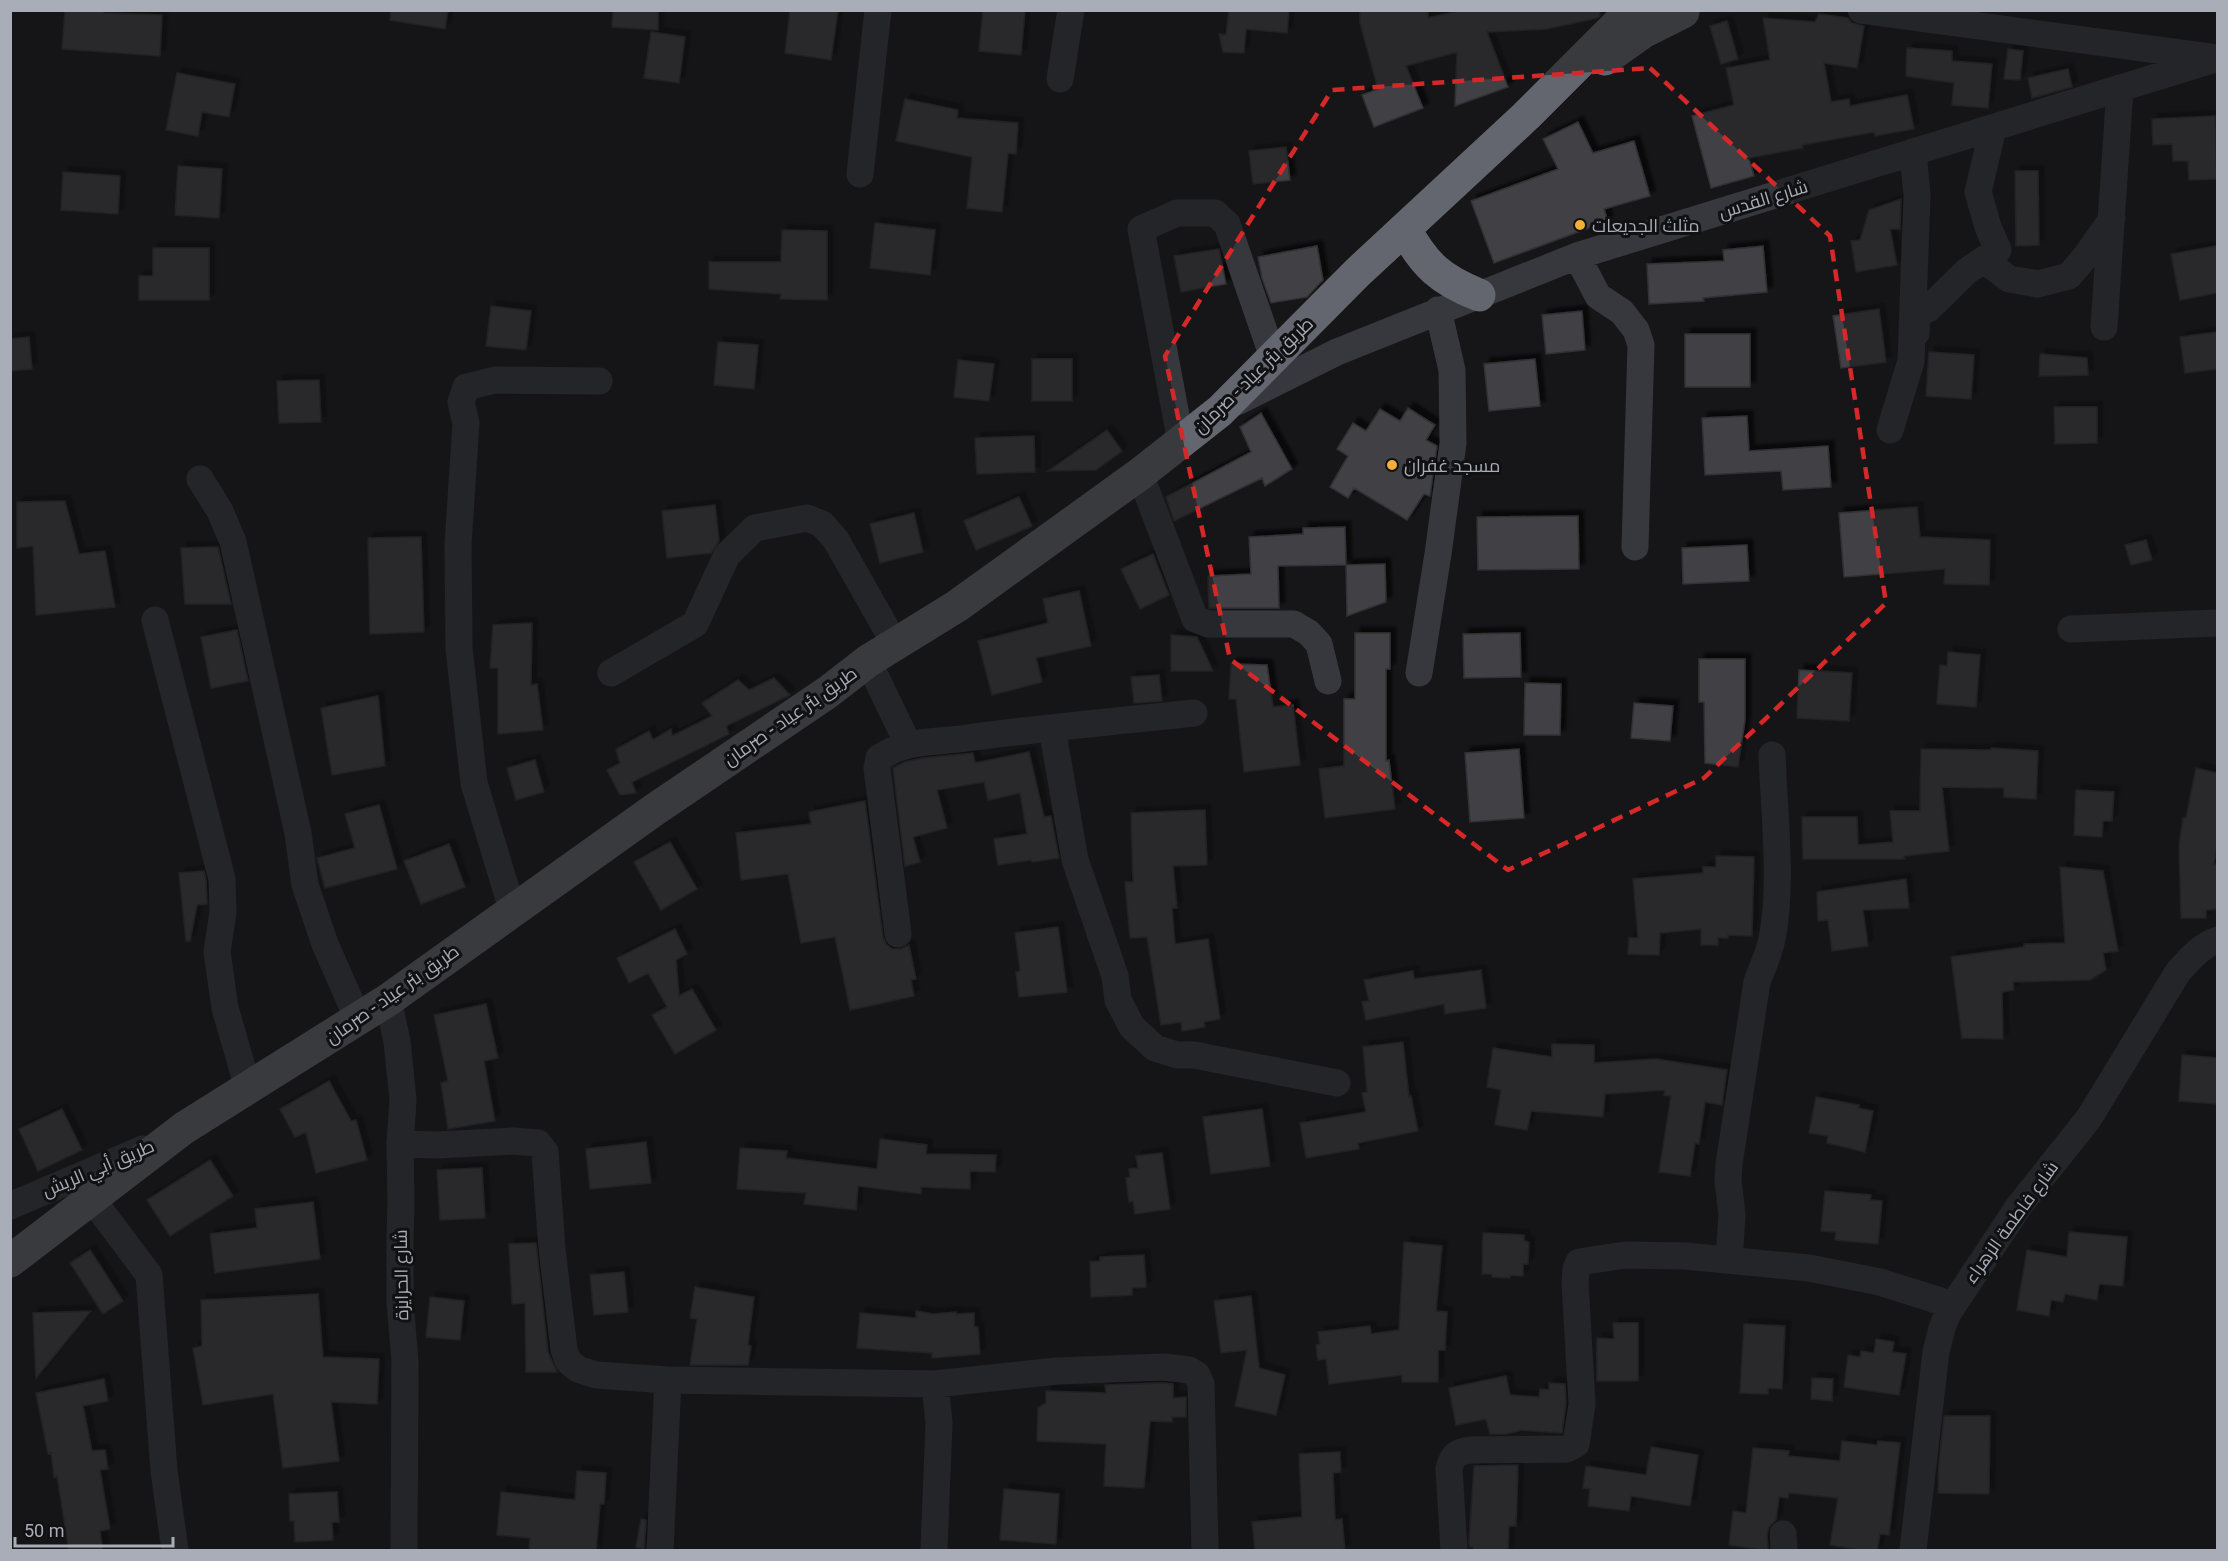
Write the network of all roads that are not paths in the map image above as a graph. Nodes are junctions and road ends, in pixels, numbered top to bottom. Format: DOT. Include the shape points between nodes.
graph roads {
  1 [pos="878,10"];
  2 [pos="1071,10"];
  3 [pos="1632,10"];
  4 [pos="1861,10"];
  5 [pos="1679,11"];
  6 [pos="2217,58"];
  7 [pos="1060,79"];
  8 [pos="2120,88"];
  9 [pos="1526,116"];
  10 [pos="1993,128"];
  11 [pos="1912,152"];
  12 [pos="860,174"];
  13 [pos="2112,219"];
  14 [pos="1405,229"];
  15 [pos="1998,250"];
  16 [pos="1577,256"];
  17 [pos="1479,295"];
  18 [pos="1438,310"];
  19 [pos="2104,327"];
  20 [pos="1273,357"];
  21 [pos="1911,361"];
  22 [pos="599,381"];
  23 [pos="1220,411"];
  24 [pos="1890,430"];
  25 [pos="1181,442"];
  26 [pos="1140,474"];
  27 [pos="200,479"];
  28 [pos="1635,547"];
  29 [pos="155,620"];
  30 [pos="2217,623"];
  31 [pos="2071,629"];
  32 [pos="882,653"];
  33 [pos="611,673"];
  34 [pos="1419,673"];
  35 [pos="1328,681"];
  36 [pos="1194,713"];
  37 [pos="1052,728"];
  38 [pos="908,744"];
  39 [pos="1772,754"];
  40 [pos="512,909"];
  41 [pos="898,934"];
  42 [pos="2217,940"];
  43 [pos="387,1000"];
  44 [pos="358,1019"];
  45 [pos="1337,1083"];
  46 [pos="248,1088"];
  47 [pos="184,1128"];
  48 [pos="400,1144"];
  49 [pos="92,1200"];
  50 [pos="10,1206"];
  51 [pos="1729,1260"];
  52 [pos="10,1262"];
  53 [pos="1953,1305"];
  54 [pos="668,1380"];
  55 [pos="935,1384"];
  56 [pos="175,1551"];
  57 [pos="404,1551"];
  58 [pos="660,1551"];
  59 [pos="934,1551"];
  60 [pos="1205,1551"];
  61 [pos="1454,1551"];
  62 [pos="1913,1551"];
  1 -- 12 [label="street"];
  2 -- 7 [label="street"];
  3 -- 9 [label="highway"];
  4 -- 6 [label="street"];
  5 -- 9 [label="highway" via="1622,46"];
  6 -- 8 [label="street, شارع القدس"];
  8 -- 10 [label="street, شارع القدس"];
  8 -- 13 [label="street"];
  9 -- 14 [label="highway, طريق بئر عياد - صرمان"];
  10 -- 11 [label="street, شارع القدس"];
  10 -- 15 [label="street" via="1978,192"];
  11 -- 16 [label="street, شارع القدس"];
  11 -- 21 [label="street" via="1917,195"];
  13 -- 15 [label="street" via="2069,276 2038,284 2009,279 1988,263"];
  13 -- 19 [label="street"];
  14 -- 17 [label="highway" via="1417,252 1434,271 1455,286"];
  14 -- 20 [label="highway, طريق بئر عياد - صرمان"];
  15 -- 21 [label="street" via="1967,271 1928,309 1917,313"];
  16 -- 17 [label="street, شارع القدس"];
  16 -- 28 [label="street" via="1598,296 1622,312 1636,330 1641,345"];
  17 -- 18 [label="street, شارع القدس"];
  18 -- 23 [label="street, شارع القدس" via="1311,364"];
  18 -- 34 [label="street" via="1452,370 1453,443"];
  20 -- 23 [label="highway, طريق بئر عياد - صرمان"];
  20 -- 25 [label="street" via="1227,224 1215,213 1177,213 1141,229"];
  21 -- 24 [label="street"];
  22 -- 40 [label="street" via="495,380 466,387 461,402 466,423 458,543 459,648 474,783"];
  23 -- 25 [label="highway, طريق بئر عياد - صرمان"];
  25 -- 26 [label="highway, طريق بئر عياد - صرمان"];
  26 -- 32 [label="highway, طريق بئر عياد - صرمان" via="957,606"];
  26 -- 35 [label="street" via="1195,619 1208,624 1294,624 1319,644"];
  27 -- 44 [label="street" via="233,542 298,833 304,885"];
  29 -- 46 [label="street" via="222,879 223,912 217,952 225,1008"];
  30 -- 31 [label="street"];
  32 -- 33 [label="street" via="836,540 822,524 807,519 755,528 727,555 695,624"];
  32 -- 38 [label="street"];
  32 -- 40 [label="highway, طريق بئر عياد - صرمان"];
  36 -- 37 [label="street"];
  37 -- 38 [label="street"];
  37 -- 45 [label="street" via="1076,860 1114,976 1118,1000 1132,1028 1155,1048 1177,1055"];
  38 -- 41 [label="street" via="879,758 877,768"];
  39 -- 51 [label="street" via="1775,922 1768,955 1756,982 1729,1164"];
  40 -- 43 [label="highway, طريق بئر عياد - صرمان"];
  42 -- 53 [label="street, شارع فاطمة الزهراء" via="2196,953 2178,972 2089,1118 2019,1206"];
  43 -- 44 [label="highway, طريق بئر عياد - صرمان"];
  43 -- 48 [label="street, شارع الحرايزة" via="397,1041 403,1100"];
  44 -- 46 [label="highway, طريق بئر عياد - صرمان"];
  46 -- 47 [label="highway, طريق بئر عياد - صرمان"];
  47 -- 49 [label="highway, طريق بئر عياد - صرمان"];
  47 -- 50 [label="street, طريق أبي الريش" via="127,1158"];
  48 -- 54 [label="street" via="538,1143 545,1152 552,1249 568,1361 596,1375"];
  48 -- 57 [label="street, شارع الحرايزة"];
  49 -- 52 [label="highway, طريق بئر عياد - صرمان"];
  49 -- 56 [label="street" via="149,1275 164,1471"];
  51 -- 53 [label="street" via="1809,1268 1880,1282"];
  51 -- 61 [label="street" via="1625,1255 1579,1262 1575,1282 1582,1404 1576,1444 1567,1449 1472,1450 1455,1455 1449,1469"];
  53 -- 62 [label="street, شارع فاطمة الزهراء" via="1941,1328 1936,1352"];
  54 -- 55 [label="street"];
  54 -- 58 [label="street"];
  55 -- 59 [label="street" via="939,1423"];
  55 -- 60 [label="street" via="1065,1370 1189,1370 1201,1384"];
}
